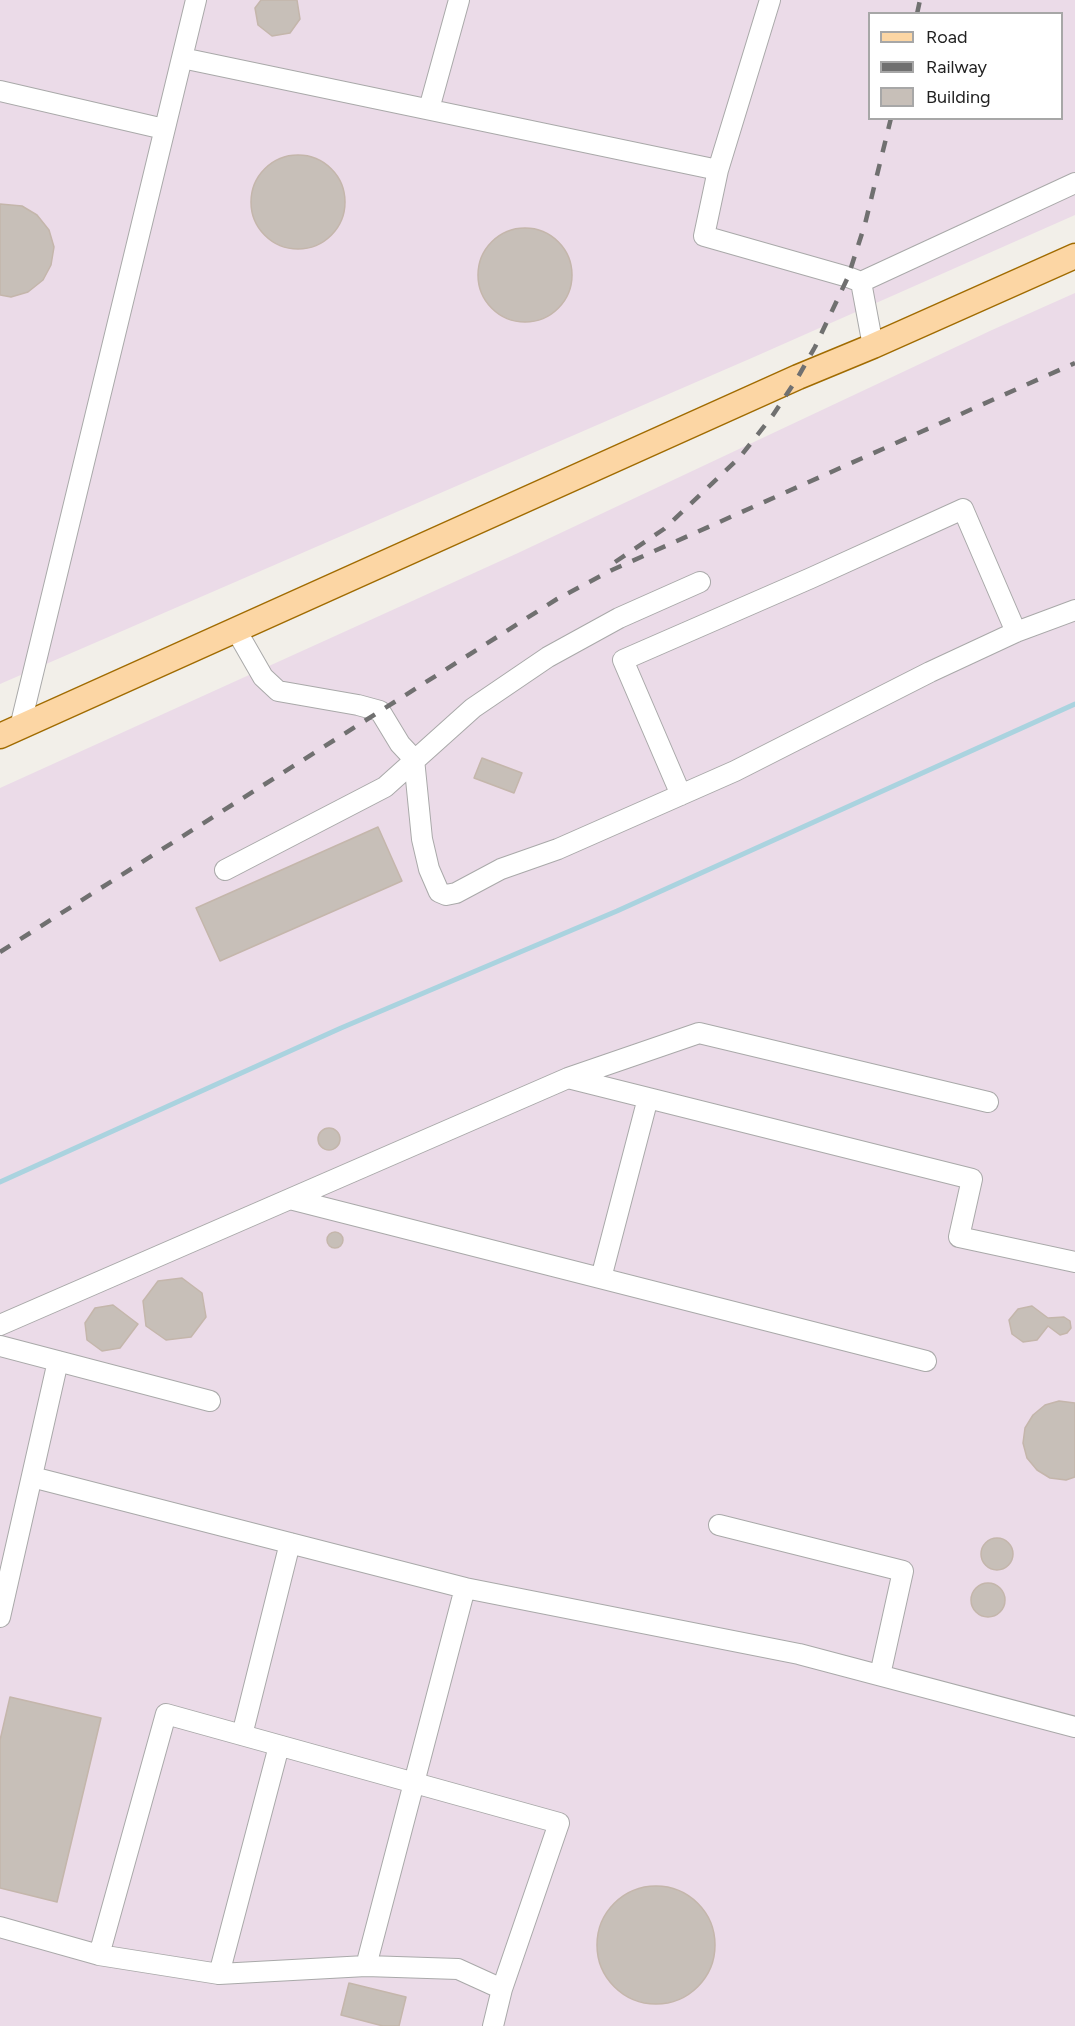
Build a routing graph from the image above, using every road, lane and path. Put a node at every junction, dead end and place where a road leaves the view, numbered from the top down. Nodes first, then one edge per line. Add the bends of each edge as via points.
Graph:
1 (196, 0) edge
2 (459, 0) edge
3 (770, 0) edge
4 (182, 58) junction
5 (0, 91) edge
6 (429, 109) junction
7 (164, 129) junction
8 (718, 170) junction
9 (1075, 183) edge
10 (1075, 256) edge
11 (861, 282) junction
12 (873, 346) junction
13 (700, 582) dead end
14 (1075, 610) edge
15 (236, 630) junction
16 (1016, 632) junction
17 (10, 731) edge
18 (414, 759) junction
19 (681, 795) junction
20 (225, 870) dead end
21 (568, 1078) junction
22 (648, 1098) junction
23 (988, 1102) dead end
24 (290, 1199) junction
25 (1075, 1262) edge
26 (601, 1278) junction
27 (0, 1325) edge
28 (0, 1346) edge
29 (58, 1361) junction
30 (926, 1361) dead end
31 (210, 1401) dead end
32 (32, 1477) junction
33 (719, 1525) dead end
34 (290, 1543) junction
35 (8, 1549) edge
36 (465, 1587) junction
37 (0, 1617) edge
38 (880, 1675) junction
39 (1075, 1727) edge
40 (242, 1735) junction
41 (279, 1746) junction
42 (414, 1783) junction
43 (0, 1927) edge
44 (99, 1955) junction
45 (366, 1966) junction
46 (219, 1974) junction
47 (502, 1989) junction
48 (493, 2026) edge

1 - 4 street
2 - 6 street
3 - 8 street
4 - 6 street
4 - 7 street
5 - 7 street
6 - 8 street
7 - 17 street
8 - 11 street via 704,236
9 - 11 street
10 - 12 main road
11 - 12 street
12 - 15 main road via 798,376
13 - 18 street via 619,618 548,657 473,708
14 - 16 street
15 - 17 main road
15 - 18 street via 263,677 278,691 380,711
16 - 19 street
16 - 19 street via 963,509 623,660
18 - 19 street via 424,849 439,892 446,895
18 - 20 street via 385,788
21 - 22 street
21 - 23 street via 699,1033
21 - 24 street
22 - 25 street via 972,1179 959,1238
22 - 26 street
24 - 26 street
24 - 27 street
26 - 30 street
28 - 29 street
29 - 31 street
29 - 32 street
32 - 34 street
32 - 35 street
33 - 38 street via 903,1571
34 - 36 street
34 - 40 street
35 - 37 street
36 - 38 street via 799,1654
36 - 42 street
38 - 39 street
40 - 41 street
40 - 44 street via 166,1714
41 - 42 street
41 - 46 street
42 - 45 street
42 - 47 street via 558,1823
43 - 44 street
44 - 46 street
45 - 46 street
45 - 47 street via 458,1969
47 - 48 street

